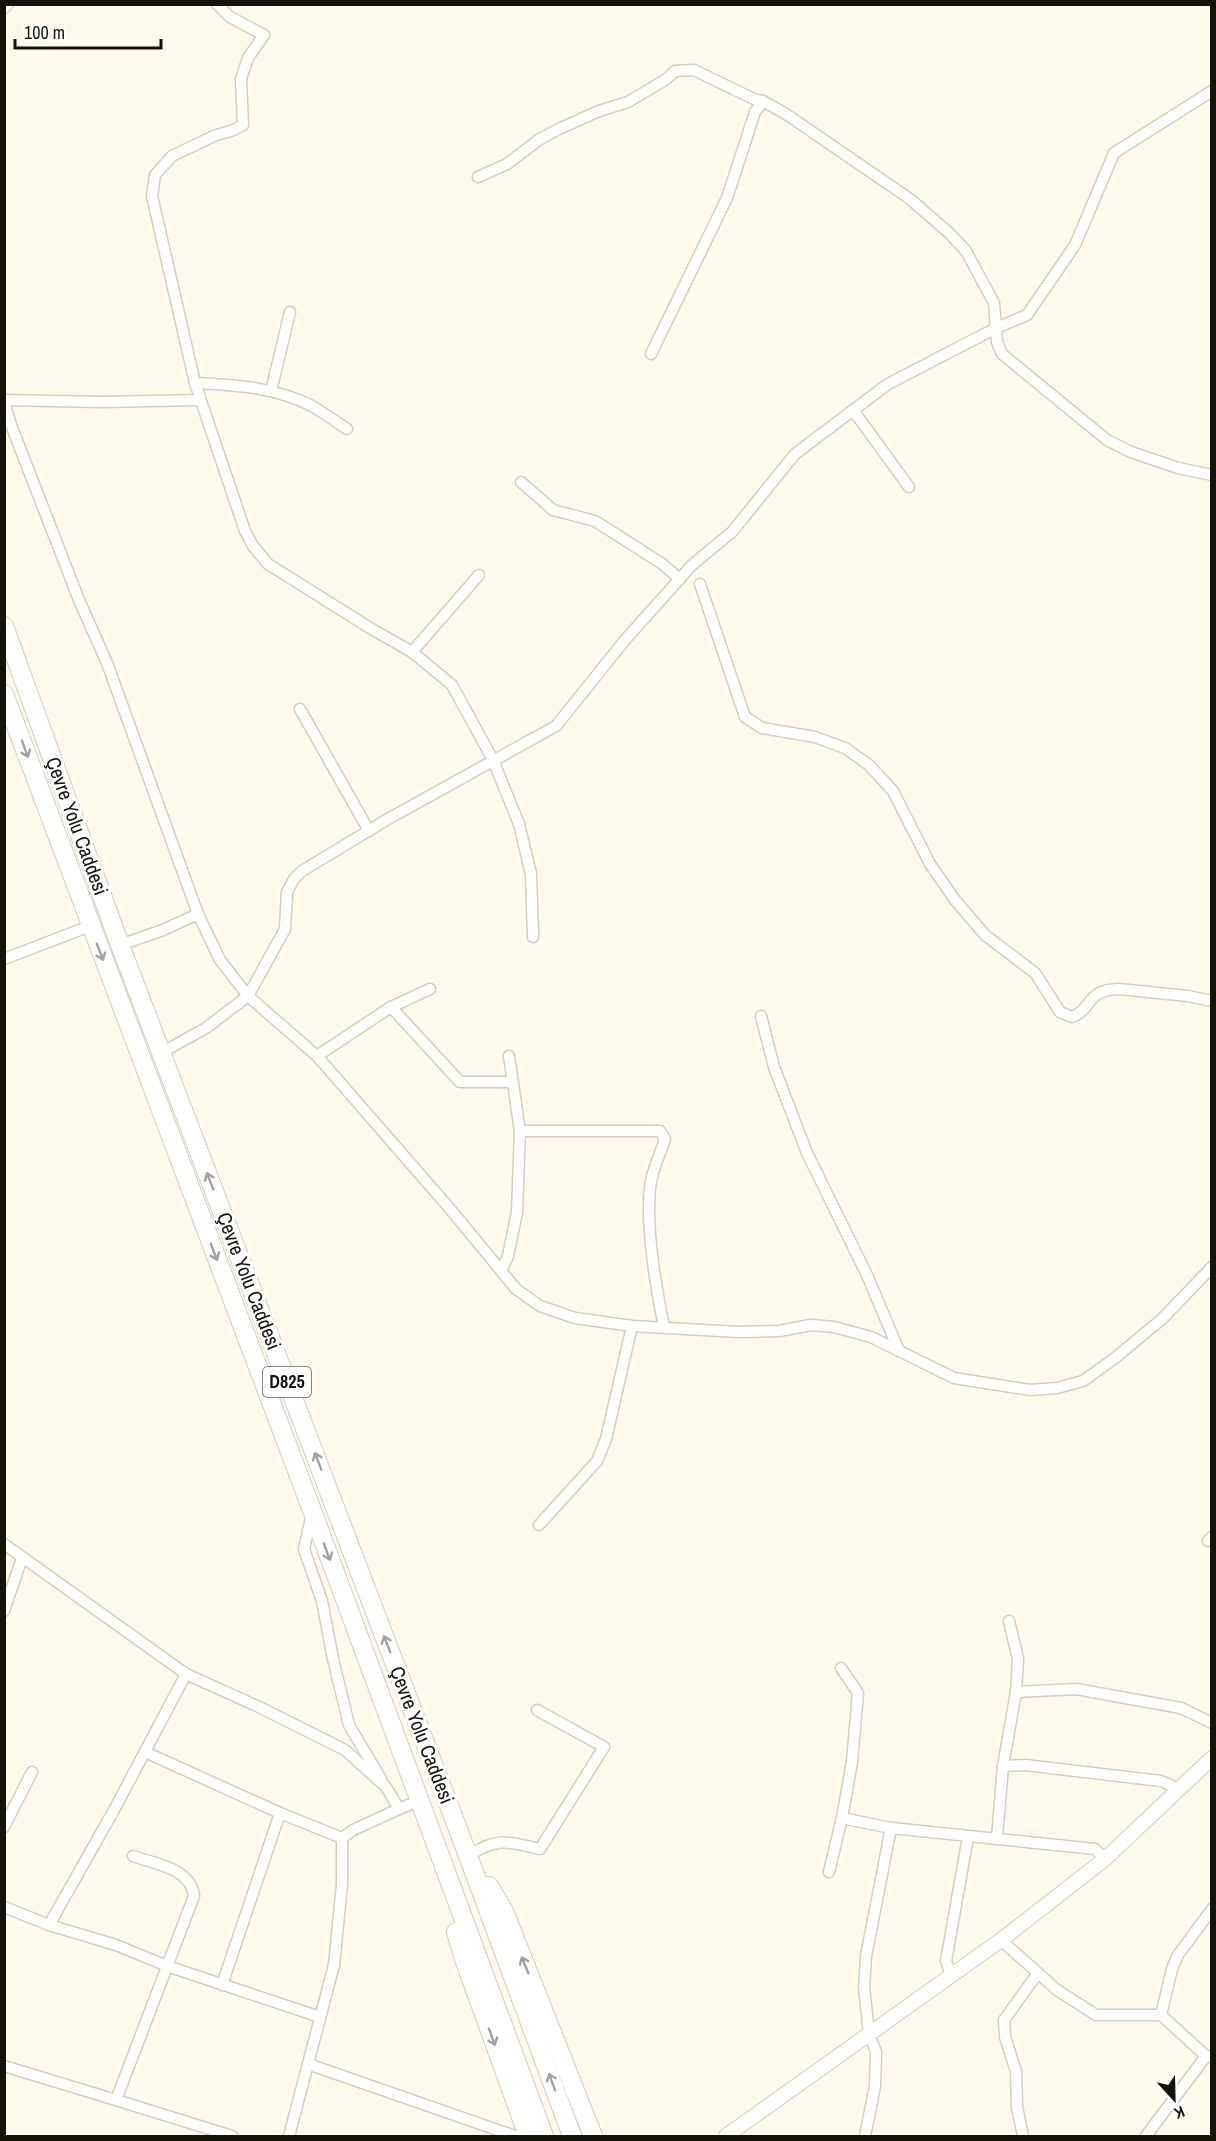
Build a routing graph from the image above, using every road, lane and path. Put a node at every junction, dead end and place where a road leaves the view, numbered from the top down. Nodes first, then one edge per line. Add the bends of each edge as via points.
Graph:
1 (217, 4) edge
2 (1212, 91) edge
3 (763, 101) junction
4 (478, 177) dead end
5 (290, 312) dead end
6 (996, 328) junction
7 (651, 354) dead end
8 (195, 383) junction
9 (272, 391) junction
10 (200, 400) junction
11 (4, 401) edge
12 (853, 410) junction
13 (347, 429) dead end
14 (1212, 475) edge
15 (521, 482) dead end
16 (909, 487) dead end
17 (479, 575) dead end
18 (680, 579) junction
19 (700, 584) dead end
20 (4, 626) edge
21 (412, 652) junction
22 (4, 694) edge
23 (300, 709) dead end
24 (493, 760) junction
25 (369, 831) junction
26 (198, 914) junction
27 (90, 926) junction
28 (533, 937) dead end
29 (120, 945) junction
30 (4, 959) edge
31 (430, 989) dead end
32 (248, 996) junction
33 (1212, 1001) edge
34 (391, 1006) junction
35 (761, 1016) dead end
36 (161, 1053) junction
37 (317, 1056) junction
38 (509, 1056) dead end
39 (512, 1082) junction
40 (520, 1131) junction
41 (1212, 1267) edge
42 (501, 1271) junction
43 (632, 1326) junction
44 (664, 1327) junction
45 (899, 1351) junction
46 (312, 1511) junction
47 (539, 1525) dead end
48 (4, 1544) edge
49 (22, 1558) junction
50 (4, 1611) edge
51 (1009, 1621) dead end
52 (841, 1668) dead end
53 (186, 1674) junction
54 (1016, 1692) junction
55 (537, 1710) dead end
56 (1212, 1723) edge
57 (145, 1752) junction
58 (1212, 1758) edge
59 (1003, 1766) junction
60 (32, 1772) dead end
61 (386, 1787) junction
62 (1179, 1789) junction
63 (418, 1801) junction
64 (399, 1809) junction
65 (280, 1813) junction
66 (842, 1818) junction
67 (4, 1827) edge
68 (891, 1828) junction
69 (461, 1837) junction
70 (968, 1837) junction
71 (342, 1838) junction
72 (997, 1838) junction
73 (471, 1854) junction
74 (133, 1856) dead end
75 (1105, 1859) junction
76 (829, 1872) dead end
77 (4, 1907) edge
78 (1212, 1909) edge
79 (49, 1925) junction
80 (1001, 1940) junction
81 (167, 1966) junction
82 (1038, 1973) junction
83 (951, 1975) junction
84 (222, 1985) junction
85 (1161, 2015) junction
86 (320, 2017) junction
87 (869, 2034) junction
88 (1209, 2057) edge
89 (308, 2064) junction
90 (4, 2066) edge
91 (116, 2100) junction
92 (232, 2136) edge
93 (289, 2136) edge
94 (515, 2136) edge
95 (528, 2136) edge
96 (544, 2136) edge
97 (572, 2136) edge
98 (593, 2136) edge
99 (726, 2136) edge
100 (865, 2136) edge
101 (1023, 2136) edge
102 (1146, 2136) edge

1 - 8 street via 230,17 264,35 248,58 241,80 243,124 172,156 155,175 152,196
2 - 6 street via 1114,153 1075,244 1027,315
3 - 4 street via 694,70 675,71 628,102 561,128 507,164
3 - 6 street via 910,199 949,233 966,251 994,303
3 - 7 street via 755,112 727,198
5 - 9 street
6 - 12 street via 888,384
6 - 14 street via 1002,354 1107,440 1178,468
8 - 9 street via 245,385
8 - 10 street
9 - 13 street via 312,406
10 - 11 street
10 - 21 street via 245,531 257,554 300,585
11 - 26 street via 107,663
12 - 16 street
12 - 18 street via 795,454 732,532
15 - 18 street via 554,510 595,521
17 - 21 street
18 - 24 street via 556,726
19 - 33 street via 745,717 762,728 815,737 845,748 869,765 893,791 930,864 955,900 985,935 1035,973 1060,1012 1072,1017 1095,994 1119,988
20 - 29 highway, Çevre Yolu Caddesi / D825
21 - 24 street via 452,685
22 -> 27 highway, Çevre Yolu Caddesi / D825
23 - 25 street
24 - 25 street
24 - 28 street via 519,824 531,874
25 - 32 street via 294,879 287,892 285,929
26 - 29 street
26 - 32 street via 220,960
27 - 30 street
27 -> 46 highway, Çevre Yolu Caddesi / D825
29 - 36 highway, Çevre Yolu Caddesi / D825
31 - 34 street
32 - 36 street via 206,1028
32 - 37 street
34 - 37 street
34 - 39 street via 460,1082
35 - 45 street via 774,1067 807,1153 867,1275
69 -> 36 highway, Çevre Yolu Caddesi / D825
37 - 42 street
38 - 39 street
39 - 40 street
40 - 42 street via 517,1212 508,1257
40 - 44 street via 660,1131 665,1139 650,1186 650,1223
41 - 45 street via 1162,1319 1115,1358 1083,1381 1057,1388 1030,1390 954,1378
42 - 43 street via 516,1289 540,1306 574,1318
43 - 44 street
43 - 47 street via 597,1461
44 - 45 street via 739,1332 811,1325 834,1327 871,1337
46 - 61 street via 304,1550 322,1601 349,1725
46 -> 63 highway, Çevre Yolu Caddesi / D825
48 - 49 street
49 - 50 street
49 - 53 street
51 - 54 street via 1018,1659
52 - 66 street via 858,1694
53 - 57 street
53 - 61 street via 345,1750
54 - 56 street via 1076,1689 1181,1708
54 - 59 street
55 - 73 street via 604,1747 540,1849 504,1841
57 - 65 street
57 - 79 street
58 - 62 street
59 - 62 street via 1025,1765 1161,1781
59 - 72 street
60 - 67 street
61 - 64 street
62 - 75 street
63 - 64 street
63 -> 95 highway via 464,1959
63 - 96 highway, Çevre Yolu Caddesi / D825
64 - 71 street
65 - 71 street
65 - 84 street
66 - 68 street
66 - 76 street
68 - 70 street
68 - 87 street via 866,1956 864,1987
69 - 73 highway
97 -> 69 highway, Çevre Yolu Caddesi / D825
70 - 72 street
70 - 83 street via 946,1961
71 - 86 street via 334,1965
72 - 75 street via 1095,1849
98 -> 73 highway via 504,1911
74 - 81 street via 175,1870 193,1887 194,1896
75 - 80 street
77 - 79 street
78 - 85 street via 1178,1955
79 - 81 street via 116,1945
80 - 82 street
80 - 83 street
81 - 84 street
81 - 91 street
82 - 85 street via 1096,2015
82 - 101 street via 1004,2020 1016,2071
83 - 87 street
84 - 86 street
85 - 88 street
86 - 89 street
87 - 99 street
87 - 100 street via 876,2052 875,2086
88 - 102 street
89 - 93 street
89 - 94 street
90 - 91 street
91 - 92 street

